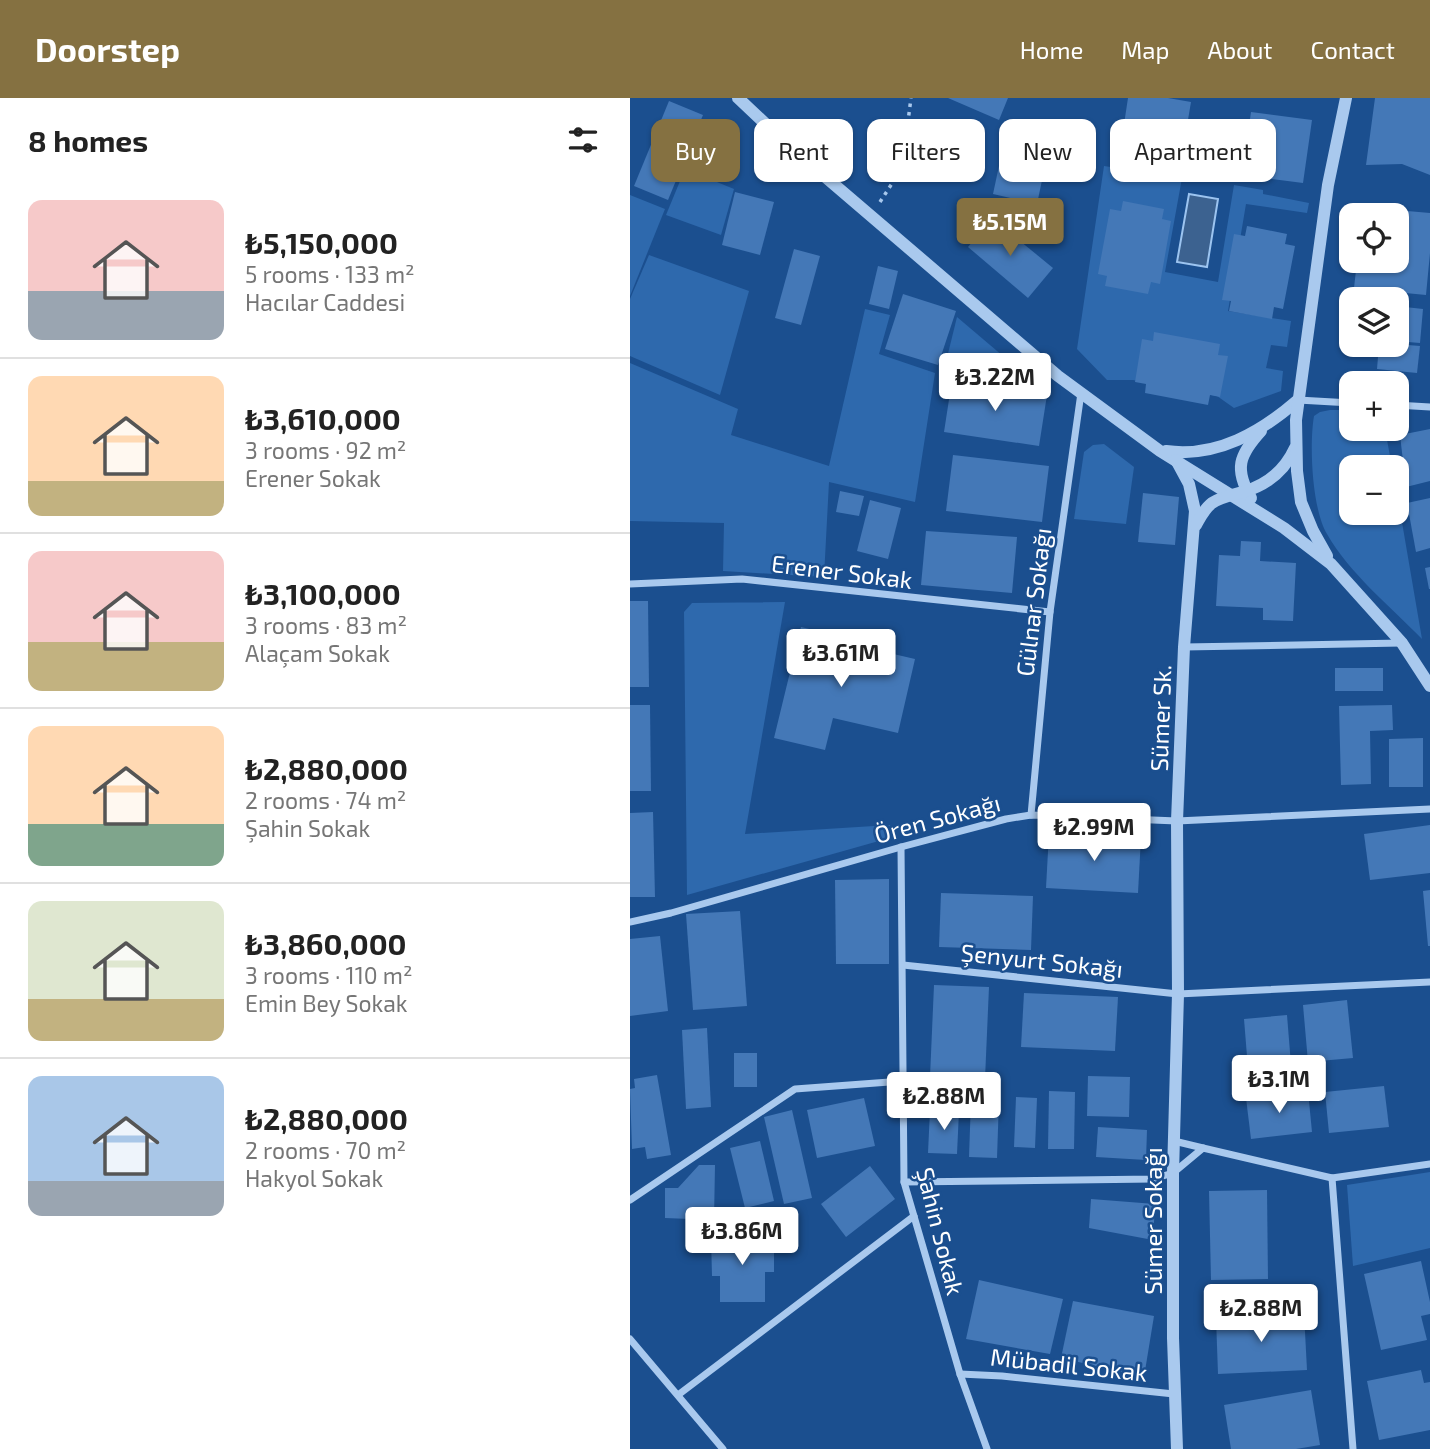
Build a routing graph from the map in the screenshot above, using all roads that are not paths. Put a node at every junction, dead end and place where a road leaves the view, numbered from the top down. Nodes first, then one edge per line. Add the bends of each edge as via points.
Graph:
1 (737, 98) edge
2 (1346, 98) edge
3 (1081, 393) junction
4 (1298, 400) junction
5 (1339, 402) edge
6 (1409, 406) edge
7 (1430, 407) edge
8 (1266, 426) junction
9 (1296, 447) junction
10 (1160, 451) junction
11 (1176, 460) junction
12 (1247, 491) junction
13 (1233, 495) junction
14 (1262, 514) junction
15 (1194, 528) junction
16 (1331, 564) junction
17 (630, 584) edge
18 (1050, 612) junction
19 (1402, 643) junction
20 (1184, 648) junction
21 (1430, 685) edge
22 (1430, 809) edge
23 (1031, 815) junction
24 (1177, 821) junction
25 (901, 847) junction
26 (630, 922) edge
27 (903, 965) junction
28 (1430, 982) edge
29 (1178, 994) junction
30 (903, 1081) junction
31 (1174, 1140) junction
32 (1203, 1148) junction
33 (1430, 1164) edge
34 (1173, 1173) junction
35 (1332, 1178) junction
36 (904, 1182) junction
37 (630, 1200) edge
38 (914, 1216) junction
39 (630, 1339) edge
40 (961, 1374) junction
41 (1174, 1394) junction
42 (678, 1395) junction
43 (723, 1449) edge
44 (987, 1449) edge
45 (1177, 1449) edge
46 (1353, 1449) edge

1 - 3 street
2 - 4 street via 1328,185
3 - 10 street
3 - 18 street, Gülnar Sokağı
4 - 5 street
4 - 8 street
4 - 9 street
6 - 7 street
8 - 10 street via 1221,446 1179,453
8 - 12 street via 1241,460
9 - 12 street via 1275,476
9 - 16 street via 1301,502
10 - 11 street
11 - 13 street
11 - 15 street, Sümer Sk. via 1193,498
12 - 13 street
12 - 14 street
13 - 14 street
13 - 15 street via 1212,503
14 - 16 street
15 - 20 street, Sümer Sk.
16 - 19 street
17 - 18 street, Erener Sokak via 742,579
18 - 23 street, Gülnar Sokağı
19 - 20 street
19 - 21 street
20 - 24 street, Sümer Sk.
22 - 24 street, Ören Sokağı
23 - 24 street, Ören Sokağı
23 - 25 street, Ören Sokağı
24 - 29 street, Sümer Sk.
25 - 26 street, Ören Sokağı
25 - 27 street, Şahin Sokak
27 - 29 street, Şenyurt Sokağı
27 - 30 street, Şahin Sokak
28 - 29 street, Şenyurt Sokağı
29 - 31 street, Sümer Sokağı
30 - 36 street, Şahin Sokak
30 - 37 street via 794,1089
31 - 32 street
31 - 34 street, Sümer Sokağı
32 - 34 street
32 - 35 street
33 - 35 street
34 - 36 street via 1128,1180
34 - 41 street, Sümer Sokağı
35 - 46 street
36 - 38 street, Şahin Sokak
38 - 40 street, Şahin Sokak
38 - 42 street
39 - 42 street
40 - 41 street, Mübadil Sokak
40 - 44 street, Şahin Sokak
41 - 45 street, Sümer Sokağı
42 - 43 street

